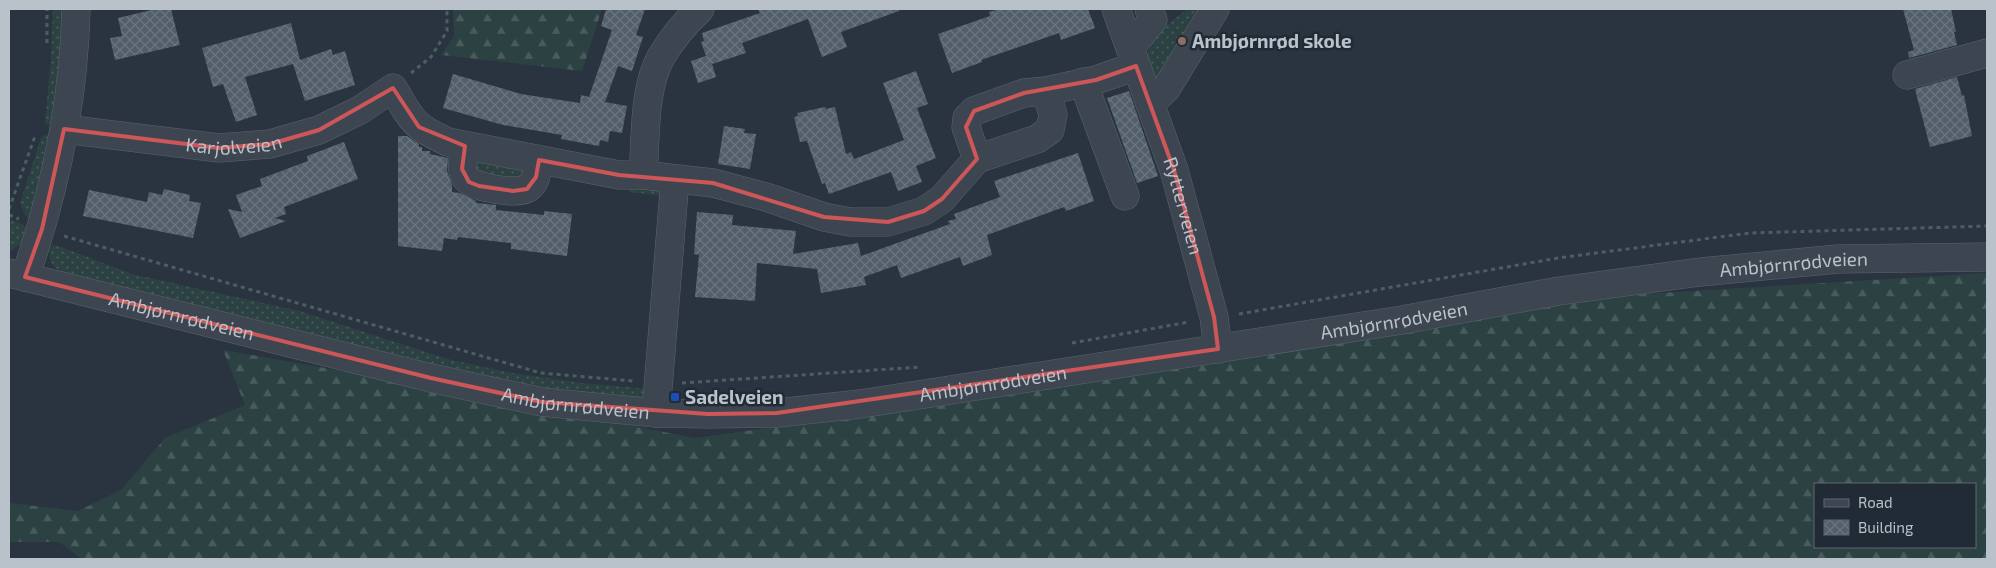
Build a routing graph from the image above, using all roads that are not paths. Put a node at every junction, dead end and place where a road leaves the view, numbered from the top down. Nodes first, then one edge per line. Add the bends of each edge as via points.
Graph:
1 (76, 9) edge
2 (700, 9) edge
3 (1116, 9) edge
4 (1149, 9) edge
5 (1216, 9) edge
6 (1987, 53) edge
7 (1133, 57) junction
8 (1907, 75) dead end
9 (1083, 82) junction
10 (1046, 91) junction
11 (1150, 104) junction
12 (64, 129) junction
13 (465, 146) junction
14 (977, 159) junction
15 (540, 160) junction
16 (643, 175) junction
17 (674, 179) junction
18 (1125, 196) dead end
19 (1987, 257) edge
20 (17, 275) edge
21 (1218, 349) junction
22 (656, 413) junction

1 - 12 street
2 - 16 street via 661,57 653,77 648,101
3 - 7 street, Rytterveien
4 - 7 street via 1153,20
5 - 11 street via 1166,89
6 - 8 street
7 - 9 street
7 - 11 street, Rytterveien
9 - 10 street
9 - 18 street
10 - 14 street via 1053,114 1050,130 1037,139
10 - 14 street via 1024,93 970,113 966,127
11 - 21 street, Rytterveien via 1174,170 1214,317
12 - 13 street, Karjolveien via 219,148 270,144 319,130 360,110 393,88 419,127 448,142
12 - 20 street via 42,230
13 - 15 street
13 - 15 street via 462,169 470,182 479,186 513,192 527,189 533,184
14 - 17 street via 942,199 924,211 888,222 850,222 824,217 713,183
15 - 16 street via 619,175
16 - 17 street
17 - 22 street via 660,287
19 - 21 street, Ambjørnrødveien via 1838,259 1700,272 1559,291
20 - 22 street, Ambjørnrødveien via 431,378 542,402
21 - 22 street, Ambjørnrødveien via 860,404 777,413

